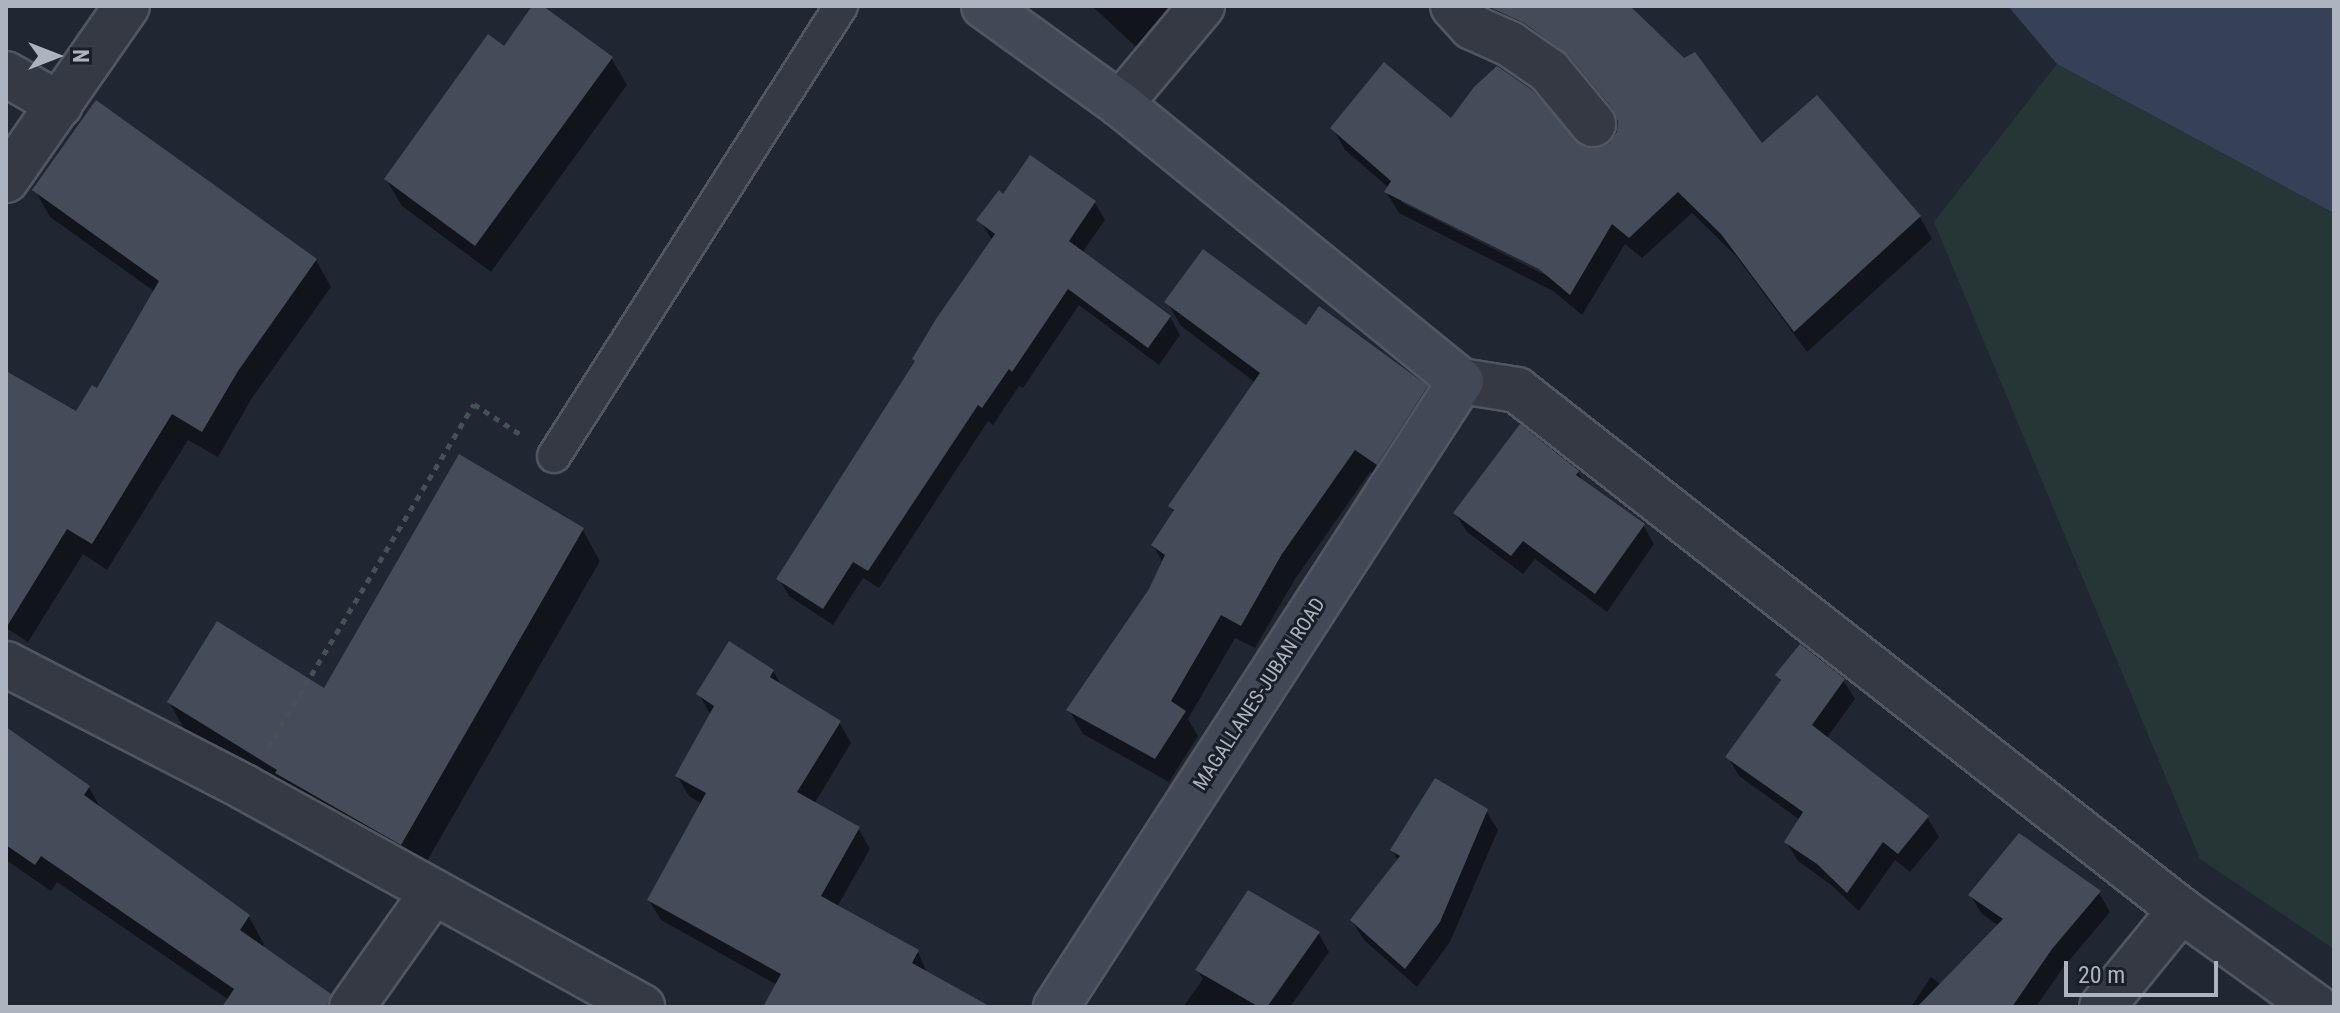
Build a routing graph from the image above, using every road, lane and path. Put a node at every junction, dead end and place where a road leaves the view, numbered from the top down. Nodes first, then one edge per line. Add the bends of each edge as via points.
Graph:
1 (127, 6) edge
2 (841, 6) edge
3 (984, 6) edge
4 (1202, 6) edge
5 (1453, 6) edge
6 (6, 74) edge
7 (1120, 104) junction
8 (60, 105) junction
9 (1593, 124) dead end
10 (6, 180) edge
11 (1461, 381) junction
12 (554, 456) joint
13 (6, 664) edge
14 (244, 787) junction
15 (433, 892) junction
16 (2181, 910) junction
17 (352, 1007) edge
18 (642, 1007) edge
19 (1056, 1007) edge
20 (2102, 1007) edge
21 (2316, 1007) edge

1 - 8 street
2 - 12 lane
3 - 7 main road
4 - 7 street
5 - 9 street via 1472,27 1510,44 1549,71
6 - 8 street
7 - 11 main road
8 - 10 street
11 - 16 street via 1517,390
11 - 19 main road, MAGALLANES-JUBAN ROAD
12 - 14 path via 474,404
13 - 14 street
14 - 15 street
15 - 17 street
15 - 18 street
16 - 20 street
16 - 21 street

